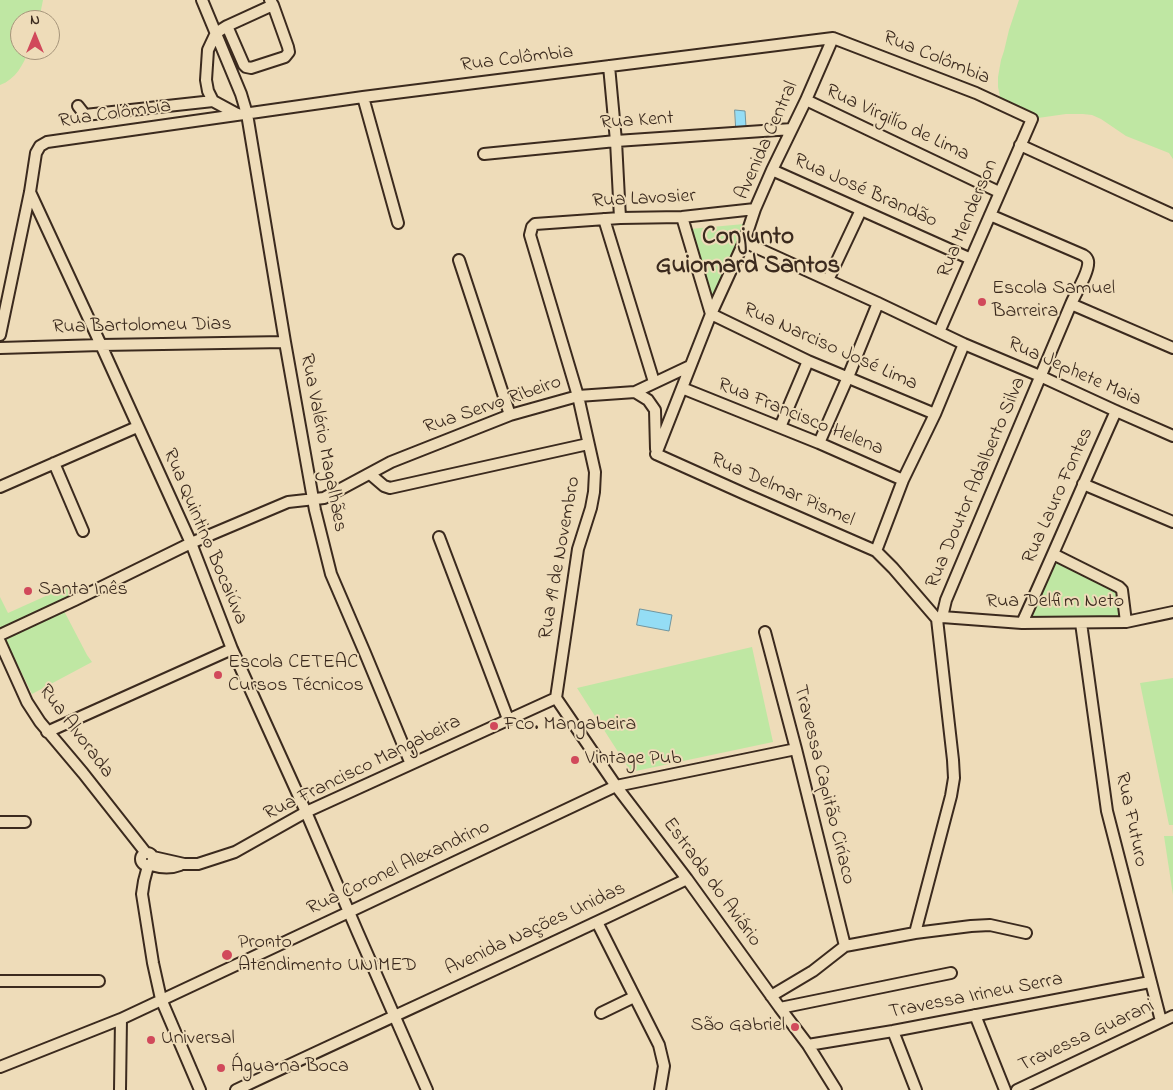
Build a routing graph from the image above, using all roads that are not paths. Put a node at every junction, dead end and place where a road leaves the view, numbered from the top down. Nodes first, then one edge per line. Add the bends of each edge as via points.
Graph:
1 (202, 0) edge
2 (271, 2) edge
3 (227, 26) junction
4 (216, 33) junction
5 (833, 38) junction
6 (609, 66) junction
7 (362, 97) junction
8 (806, 100) junction
9 (212, 101) junction
10 (78, 106) dead end
11 (242, 114) junction
12 (1032, 120) joint
13 (792, 129) junction
14 (616, 140) junction
15 (1020, 145) junction
16 (484, 154) dead end
17 (772, 170) junction
18 (30, 192) junction
19 (999, 192) junction
20 (755, 209) junction
21 (861, 210) junction
22 (990, 215) junction
23 (1172, 216) edge
24 (682, 217) junction
25 (620, 218) junction
26 (604, 219) junction
27 (398, 223) dead end
28 (535, 224) joint
29 (744, 242) junction
30 (971, 259) junction
31 (459, 260) dead end
32 (828, 280) junction
33 (878, 303) junction
34 (1071, 304) junction
35 (711, 314) junction
36 (939, 332) junction
37 (0, 335) edge
38 (285, 342) junction
39 (101, 344) junction
40 (964, 344) junction
41 (0, 348) edge
42 (1173, 348) edge
43 (808, 360) junction
44 (690, 366) junction
45 (1040, 376) junction
46 (848, 377) junction
47 (654, 382) junction
48 (682, 388) junction
49 (635, 392) junction
50 (578, 396) junction
51 (655, 410) junction
52 (1116, 411) junction
53 (672, 412) junction
54 (934, 414) junction
55 (510, 415) junction
56 (137, 427) junction
57 (780, 427) junction
58 (1173, 436) edge
59 (819, 442) junction
60 (588, 444) junction
61 (656, 454) junction
62 (54, 463) junction
63 (370, 474) junction
64 (903, 480) junction
65 (1083, 484) junction
66 (0, 487) edge
67 (313, 500) junction
68 (1173, 522) edge
69 (83, 531) dead end
70 (439, 537) dead end
71 (191, 543) junction
72 (876, 551) junction
73 (1054, 554) junction
74 (1173, 612) edge
75 (940, 618) junction
76 (1126, 622) junction
77 (1022, 623) junction
78 (1082, 623) junction
79 (766, 632) dead end
80 (0, 635) edge
81 (0, 642) edge
82 (232, 649) junction
83 (556, 698) junction
84 (508, 719) junction
85 (47, 732) junction
86 (796, 749) junction
87 (411, 764) junction
88 (616, 786) junction
89 (306, 812) junction
90 (0, 822) edge
91 (25, 822) dead end
92 (147, 860) junction
93 (687, 879) junction
94 (349, 912) junction
95 (597, 922) junction
96 (915, 933) junction
97 (1026, 933) dead end
98 (845, 946) junction
99 (951, 973) dead end
100 (0, 981) edge
101 (99, 981) dead end
102 (1150, 982) junction
103 (772, 996) junction
104 (634, 997) junction
105 (161, 999) junction
106 (780, 1008) junction
107 (601, 1013) dead end
108 (394, 1015) junction
109 (975, 1015) junction
110 (1173, 1016) edge
111 (121, 1019) junction
112 (1161, 1021) junction
113 (893, 1031) junction
114 (808, 1045) junction
115 (0, 1067) edge
116 (120, 1090) edge
117 (200, 1090) edge
118 (236, 1090) edge
119 (427, 1090) edge
120 (660, 1090) edge
121 (836, 1090) edge
122 (916, 1090) edge
123 (1005, 1090) edge
124 (1016, 1090) edge

1 - 4 street, Rua Valério Magalhães
2 - 3 street
2 - 3 street via 288,47 285,58 246,67
3 - 4 street
4 - 9 street via 208,50 206,80
4 - 11 street, Rua Valério Magalhães via 241,94
5 - 6 street, Rua Colômbia
5 - 8 street, Avenida Central
5 - 12 street, Rua Colômbia via 976,93
6 - 7 street, Rua Colômbia
6 - 14 street
7 - 11 street, Rua Colômbia
7 - 27 street
8 - 13 street, Avenida Central
8 - 19 street, Rua Virgilío de Lima
9 - 10 street via 85,116
9 - 11 street
11 - 18 street, Rua Colômbia via 47,142 36,153
11 - 38 street, Rua Valério Magalhães
12 - 15 street, Rua Menderson
13 - 14 street, Rua Kent
13 - 17 street, Avenida Central
14 - 16 street, Rua Kent
14 - 25 street
15 - 19 street, Rua Menderson
15 - 23 street
17 - 20 street, Avenida Central
17 - 21 street, Rua José Brandão
18 - 37 street, Rua Colômbia
18 - 39 street, Rua Quintino Bocaiúva
19 - 22 street, Rua Menderson
20 - 24 street, Rua Lavosier
20 - 29 street, Avenida Central
21 - 30 street, Rua José Brandão
21 - 32 street
22 - 30 street, Rua Menderson
22 - 34 street, Rua Doutor Adalberto Silva via 1083,254 1088,259
24 - 25 street, Rua Lavosier
24 - 35 street
25 - 26 street, Rua Lavosier
26 - 28 street, Rua Lavosier
26 - 47 street
28 - 50 street, Rua 19 de Novembro via 530,234
29 - 32 street, Rua Jephete Maia
29 - 35 street, Avenida Central
30 - 36 street, Rua Menderson
31 - 55 street
32 - 33 street, Rua Jephete Maia
33 - 36 street, Rua Jephete Maia
33 - 46 street
34 - 42 street
34 - 45 street, Rua Doutor Adalberto Silva
35 - 43 street, Rua Narciso José Lima
35 - 44 street, Avenida Central
36 - 40 street, Rua Jephete Maia
38 - 39 street, Rua Bartolomeu Dias
38 - 67 street, Rua Valério Magalhães
39 - 41 street, Rua Bartolomeu Dias
39 - 56 street, Rua Quintino Bocaiúva
40 - 45 street, Rua Jephete Maia
40 - 54 street
43 - 46 street, Rua Narciso José Lima
43 - 57 street
44 - 47 street, Rua Servo Ribeiro
44 - 48 street, Avenida Central
45 - 52 street, Rua Jephete Maia
45 - 75 street, Rua Doutor Adalberto Silva
46 - 54 street, Rua Narciso José Lima
46 - 59 street
47 - 49 street, Rua Servo Ribeiro
48 - 53 street, Avenida Central
48 - 57 street, Rua Francisco Helena
49 - 50 street, Rua Servo Ribeiro
49 - 51 street via 648,400
50 - 55 street, Rua Servo Ribeiro
50 - 60 street, Rua 19 de Novembro
51 - 53 street
51 - 61 street
52 - 58 street, Rua Jephete Maia
52 - 65 street, Rua Lauro Fontes
53 - 61 street, Avenida Central
54 - 64 street
55 - 63 street, Rua Servo Ribeiro via 391,462
56 - 62 street
56 - 71 street, Rua Quintino Bocaiúva
57 - 59 street, Rua Francisco Helena
59 - 64 street, Rua Francisco Helena
60 - 63 street via 390,488
60 - 83 street, Rua 19 de Novembro via 595,472 594,492 578,549
61 - 72 street, Rua Delmar Pismel
62 - 66 street
62 - 69 street
63 - 67 street, Rua Servo Ribeiro via 324,498
64 - 72 street
65 - 68 street
65 - 73 street, Rua Lauro Fontes
67 - 71 street, Rua Servo Ribeiro via 288,502
67 - 87 street, Rua Valério Magalhães via 330,574
70 - 84 street
71 - 80 street, Rua Servo Ribeiro
71 - 82 street, Rua Quintino Bocaiúva
72 - 75 street, Rua Delmar Pismel
73 - 76 street via 1120,587
73 - 77 street, Rua Lauro Fontes
74 - 76 street, Rua Delfim Neto
75 - 77 street, Rua Delfim Neto
75 - 96 street via 954,778
76 - 78 street, Rua Delfim Neto
77 - 78 street, Rua Delfim Neto
78 - 102 street, Rua Futuro via 1107,811
79 - 86 street, Travessa Capitão Ciríaco
81 - 85 street, Rua Alvorada via 27,702
82 - 85 street
82 - 89 street, Rua Quintino Bocaiúva
83 - 84 street, Rua Francisco Mangabeira
83 - 88 street, Estrada do Aviário
84 - 87 street, Rua Francisco Mangabeira
85 - 92 street, Rua Alvorada via 143,848
86 - 88 street, Rua Coronel Alexandrino
86 - 98 street, Travessa Capitão Ciríaco
87 - 89 street, Rua Francisco Mangabeira
88 - 93 street, Estrada do Aviário
88 - 94 street, Rua Coronel Alexandrino
89 - 92 street, Rua Francisco Mangabeira via 235,852 198,864
89 - 94 street, Rua Quintino Bocaiúva
90 - 91 street
92 - 105 street via 142,894
93 - 95 street, Avenida Nações Unidas
93 - 103 street, Estrada do Aviário
94 - 105 street, Rua Coronel Alexandrino
94 - 108 street, Rua Quintino Bocaiúva
95 - 104 street
95 - 108 street, Avenida Nações Unidas
96 - 97 street via 990,925
96 - 98 street
98 - 103 street via 813,971
99 - 106 street
100 - 101 street
102 - 109 street, Travessa Irineu Serra
102 - 112 street, Rua Futuro
103 - 106 street, Estrada do Aviário
104 - 107 street
104 - 120 street via 662,1055 664,1066
105 - 111 street, Rua Coronel Alexandrino
105 - 117 street
106 - 114 street, Estrada do Aviário
108 - 118 street, Avenida Nações Unidas
108 - 119 street, Rua Quintino Bocaiúva
109 - 113 street, Travessa Irineu Serra
109 - 123 street
110 - 112 street, Travessa Guarani
111 - 115 street, Rua Coronel Alexandrino
111 - 116 street
112 - 124 street, Travessa Guarani
113 - 114 street, Travessa Irineu Serra
113 - 122 street
114 - 121 street, Estrada do Aviário

